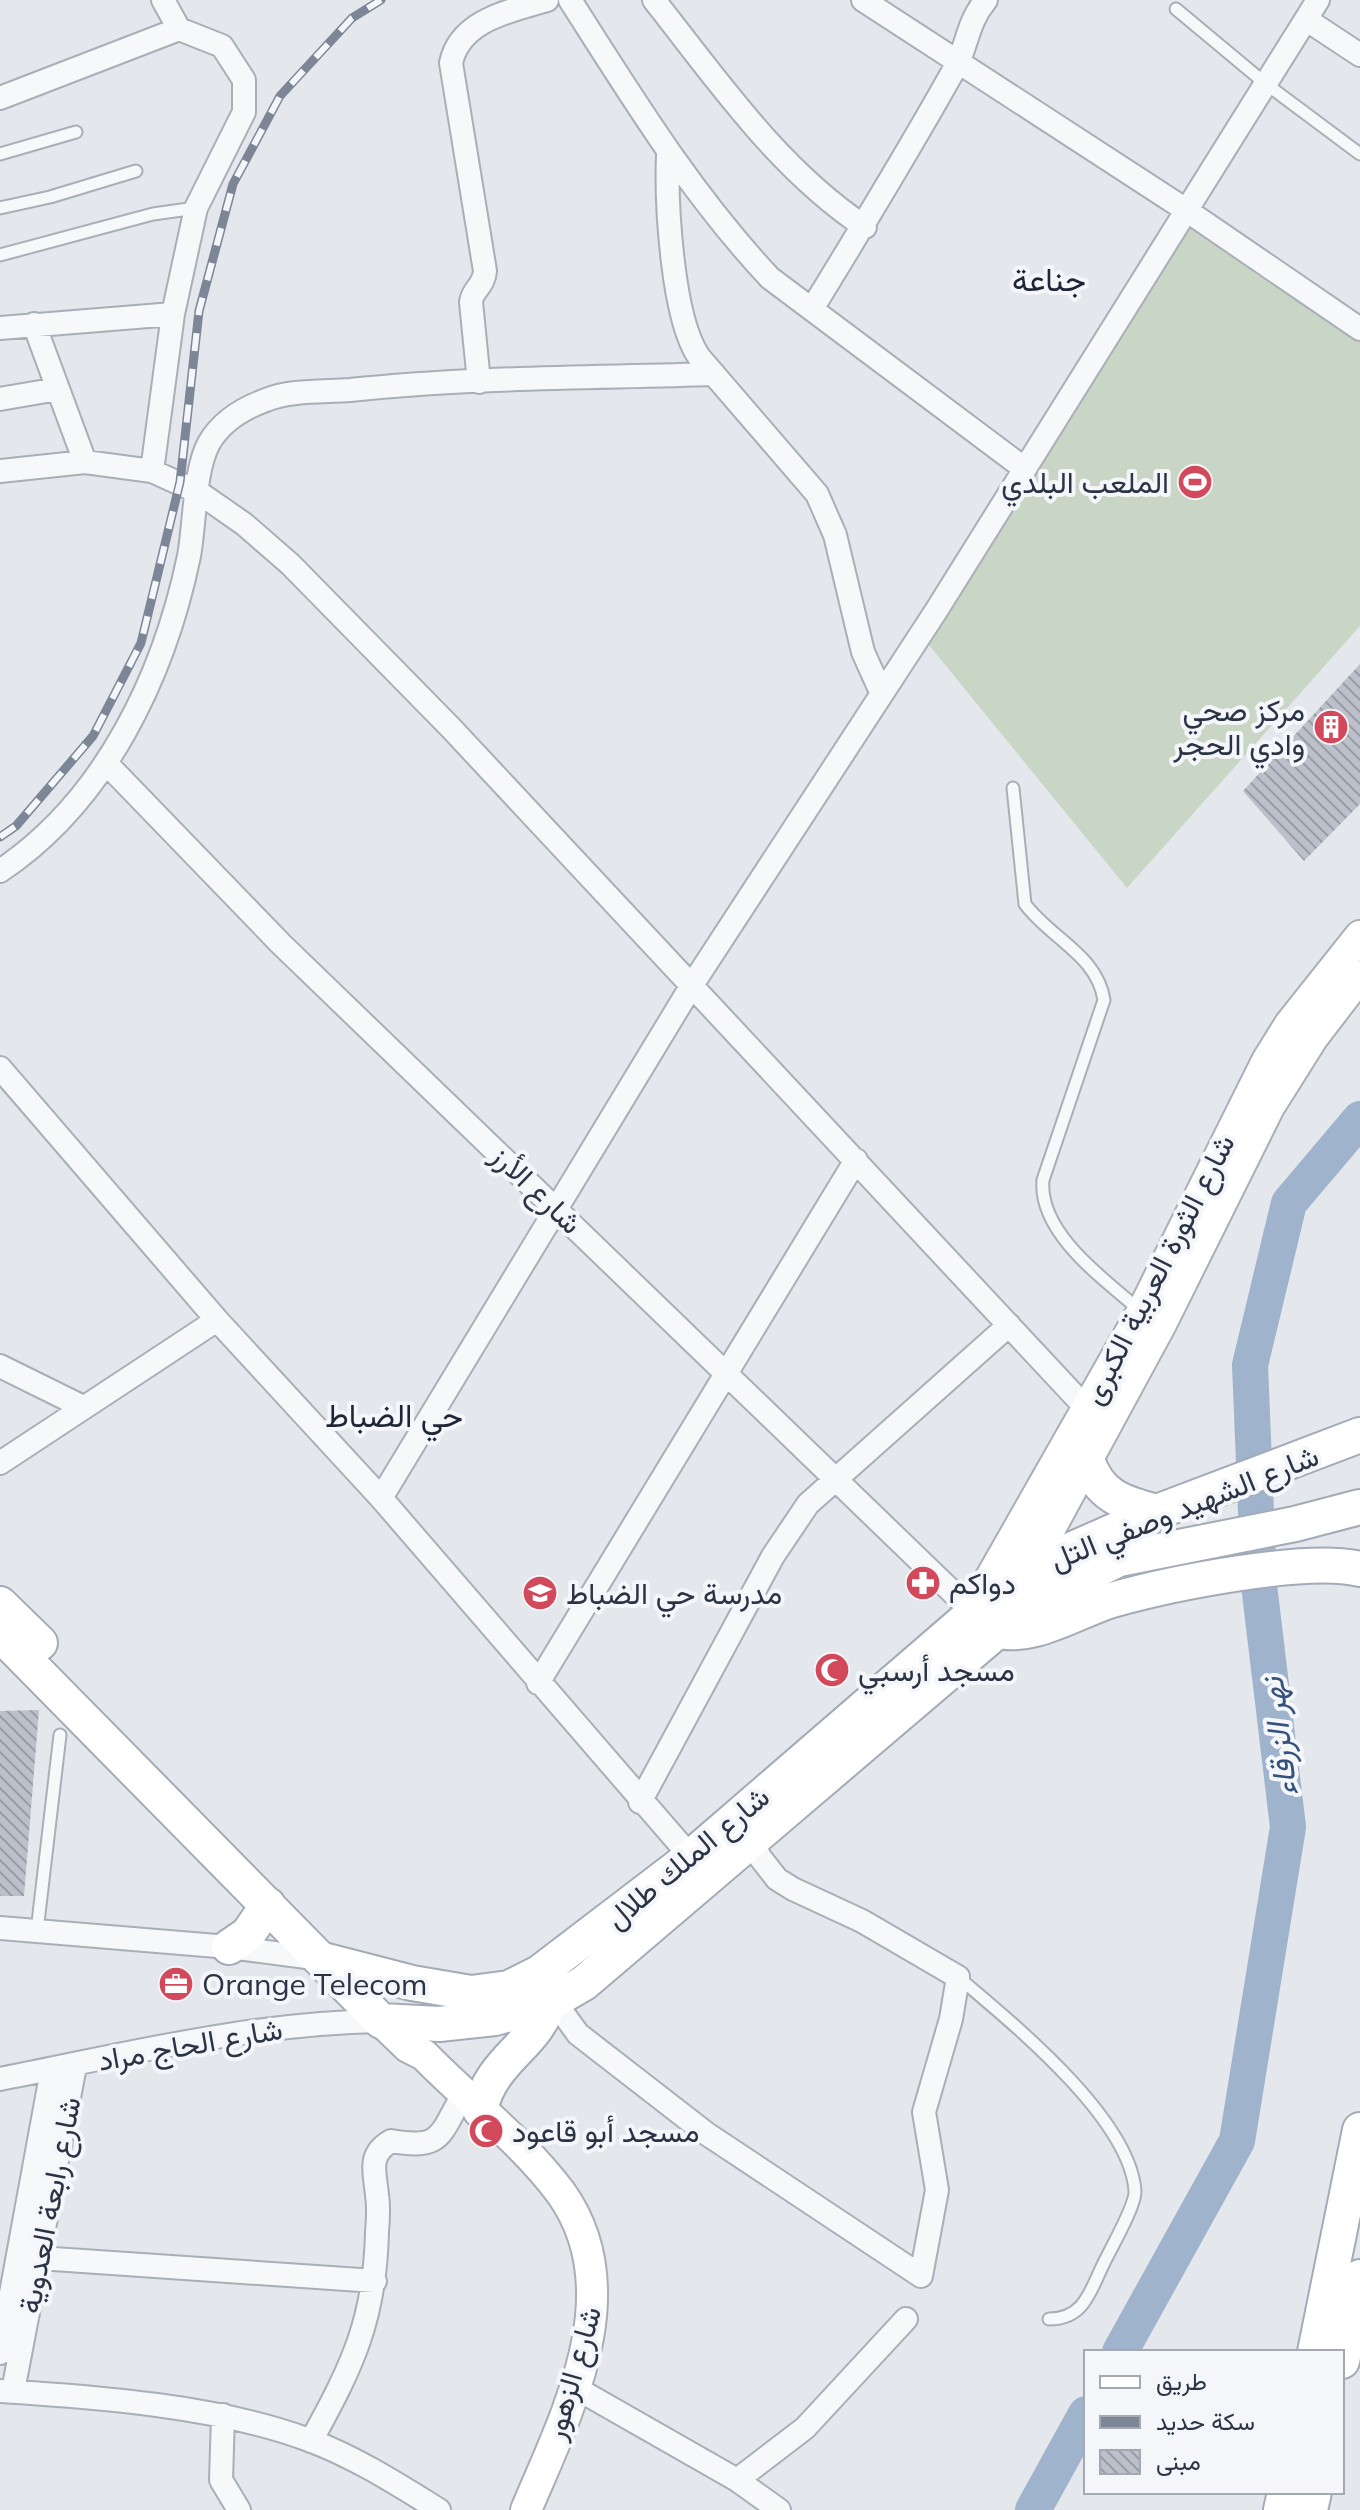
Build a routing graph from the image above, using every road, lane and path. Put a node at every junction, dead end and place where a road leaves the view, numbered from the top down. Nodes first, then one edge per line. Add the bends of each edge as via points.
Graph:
1 (163, 0) edge
2 (547, 0) edge
3 (570, 0) edge
4 (654, 0) edge
5 (863, 0) edge
6 (986, 0) edge
7 (1318, 0) edge
8 (1176, 9) dead end
9 (1307, 20) junction
10 (179, 29) junction
11 (1360, 55) edge
12 (959, 61) junction
13 (1266, 84) junction
14 (0, 98) edge
15 (76, 132) dead end
16 (0, 154) edge
17 (1360, 154) edge
18 (668, 155) junction
19 (136, 171) dead end
20 (0, 208) edge
21 (196, 208) junction
22 (1186, 210) junction
23 (865, 227) junction
24 (0, 255) edge
25 (812, 309) junction
26 (173, 314) junction
27 (34, 324) junction
28 (0, 328) edge
29 (1360, 329) edge
30 (714, 374) junction
31 (479, 382) junction
32 (58, 389) junction
33 (0, 399) edge
34 (85, 462) junction
35 (1025, 469) junction
36 (0, 471) edge
37 (152, 471) junction
38 (198, 492) junction
39 (881, 692) junction
40 (106, 763) junction
41 (1013, 788) dead end
42 (0, 871) edge
43 (1360, 936) edge
44 (1360, 976) edge
45 (692, 985) junction
46 (0, 1068) edge
47 (856, 1160) junction
48 (558, 1209) junction
49 (1142, 1312) junction
50 (217, 1320) junction
51 (1009, 1325) junction
52 (0, 1366) edge
53 (728, 1374) junction
54 (81, 1406) junction
55 (1086, 1408) junction
56 (1360, 1435) edge
57 (1087, 1460) junction
58 (0, 1463) edge
59 (834, 1479) junction
60 (381, 1498) junction
61 (1360, 1507) edge
62 (1157, 1512) junction
63 (1360, 1569) edge
64 (1024, 1575) junction
65 (0, 1604) edge
66 (983, 1621) junction
67 (0, 1634) edge
68 (538, 1683) junction
69 (60, 1735) dead end
70 (640, 1802) junction
71 (754, 1841) junction
72 (691, 1857) junction
73 (268, 1905) junction
74 (0, 1928) edge
75 (37, 1931) junction
76 (229, 1947) junction
77 (322, 1960) junction
78 (358, 1969) junction
79 (958, 1977) junction
80 (551, 2002) junction
81 (392, 2021) junction
82 (75, 2066) junction
83 (52, 2070) junction
84 (0, 2079) edge
85 (471, 2103) junction
86 (1360, 2130) edge
87 (20, 2257) edge
88 (1360, 2277) edge
89 (375, 2281) junction
90 (906, 2319) dead end
91 (1049, 2319) dead end
92 (1315, 2350) edge
93 (1344, 2352) edge
94 (0, 2353) edge
95 (574, 2387) junction
96 (7, 2391) edge
97 (223, 2415) junction
98 (311, 2441) junction
99 (737, 2480) junction
100 (239, 2510) edge
101 (439, 2510) edge
102 (526, 2510) edge
103 (779, 2510) edge

1 - 10 street
2 - 31 street via 478,26 454,48 451,63 485,271 483,284 471,296
3 - 18 street
4 - 23 street via 794,171
5 - 12 street
6 - 12 street via 969,27
7 - 9 street
8 - 13 lane
9 - 11 street
9 - 13 street
10 - 14 street
10 - 21 street via 222,46 244,80 244,112
12 - 22 street
12 - 23 street
13 - 17 lane
13 - 22 street
15 - 16 lane
18 - 25 street via 738,244 770,278
18 - 30 street via 667,205 684,320 694,349
19 - 20 lane
21 - 24 lane via 153,214
21 - 26 street
22 - 29 street
22 - 35 street
23 - 25 street
25 - 35 street
26 - 27 street
26 - 37 street
27 - 28 street
27 - 32 street
30 - 31 street
30 - 39 street via 791,461 827,512 854,626
31 - 38 street via 269,398 231,417 208,444
32 - 33 street
32 - 34 street
34 - 36 street
34 - 37 street
35 - 39 street
37 - 38 street
38 - 40 street via 179,602 161,657
38 - 45 street via 290,564
39 - 45 street
40 - 42 street via 58,821
40 - 48 street, شارع الأرز via 281,944
41 - 49 lane via 1025,904 1091,966 1104,1000 1043,1180 1042,1197 1052,1224
43 - 49 main road, شارع الثورة العربية الكبرى via 1290,1024 1261,1072
44 - 57 main road, شارع الثورة العربية الكبرى via 1269,1107
45 - 47 street
45 - 48 street
46 - 50 street
47 - 51 street
47 - 53 street
48 - 53 street, شارع الأرز
48 - 60 street
49 - 55 main road, شارع الثورة العربية الكبرى
50 - 54 street
50 - 60 street
51 - 55 street
51 - 59 street
52 - 54 street
53 - 59 street, شارع الأرز
53 - 68 street
54 - 58 street
55 - 66 main road, شارع الثورة العربية الكبرى
56 - 62 main road, شارع الشهيد وصفي التل
57 - 62 main road via 1093,1477 1112,1498
57 - 64 main road, شارع الثورة العربية الكبرى
59 - 66 street, شارع الأرز
59 - 70 street via 808,1504 773,1556
60 - 68 street
61 - 66 main road, شارع الشهيد وصفي التل via 1142,1553 1095,1568
62 - 64 main road, شارع الشهيد وصفي التل
63 - 66 main road via 1337,1563 1215,1580 1121,1598 1022,1632
64 - 66 main road, شارع الشهيد وصفي التل
65 - 78 main road
66 - 71 main road, شارع الملك طلال
66 - 72 main road, شارع الملك طلال
67 - 73 main road
68 - 70 street
69 - 75 lane
70 - 72 street
71 - 79 street via 777,1879
71 - 80 main road, شارع الملك طلال via 584,1983
72 - 78 main road, شارع الملك طلال via 573,1950 509,1988 450,1991
73 - 76 main road via 248,1934
73 - 77 main road
74 - 75 street
75 - 76 street
76 - 77 street
77 - 78 main road, شارع الملك طلال
77 - 81 main road
78 - 81 main road
79 - 80 street via 924,2112 937,2190 921,2276 707,2134 578,2034
79 - 91 lane via 1042,2049 1109,2129 1128,2163 1136,2194 1083,2307 1065,2319
80 - 81 main road, شارع الملك طلال via 466,2022
80 - 85 main road
81 - 82 street, شارع الحاج مراد via 317,2022 224,2035
81 - 85 main road, شارع الزهور via 408,2047 424,2055
82 - 83 street, شارع الحاج مراد
82 - 87 street, شارع رابعة العدوية
83 - 84 street, شارع الحاج مراد
83 - 87 street, شارع رابعة العدوية
85 - 89 street via 438,2138 423,2145 391,2141 374,2157
85 - 95 main road, شارع الزهور via 562,2195 584,2243 595,2299
86 - 92 main road
87 - 89 street
87 - 94 street, شارع رابعة العدوية
87 - 96 street, شارع رابعة العدوية
88 - 93 main road
89 - 98 street via 353,2363
90 - 99 street via 805,2428
95 - 99 street
95 - 102 main road, شارع الزهور
96 - 97 street
97 - 98 street
97 - 100 street via 221,2480
98 - 101 street
99 - 103 street

